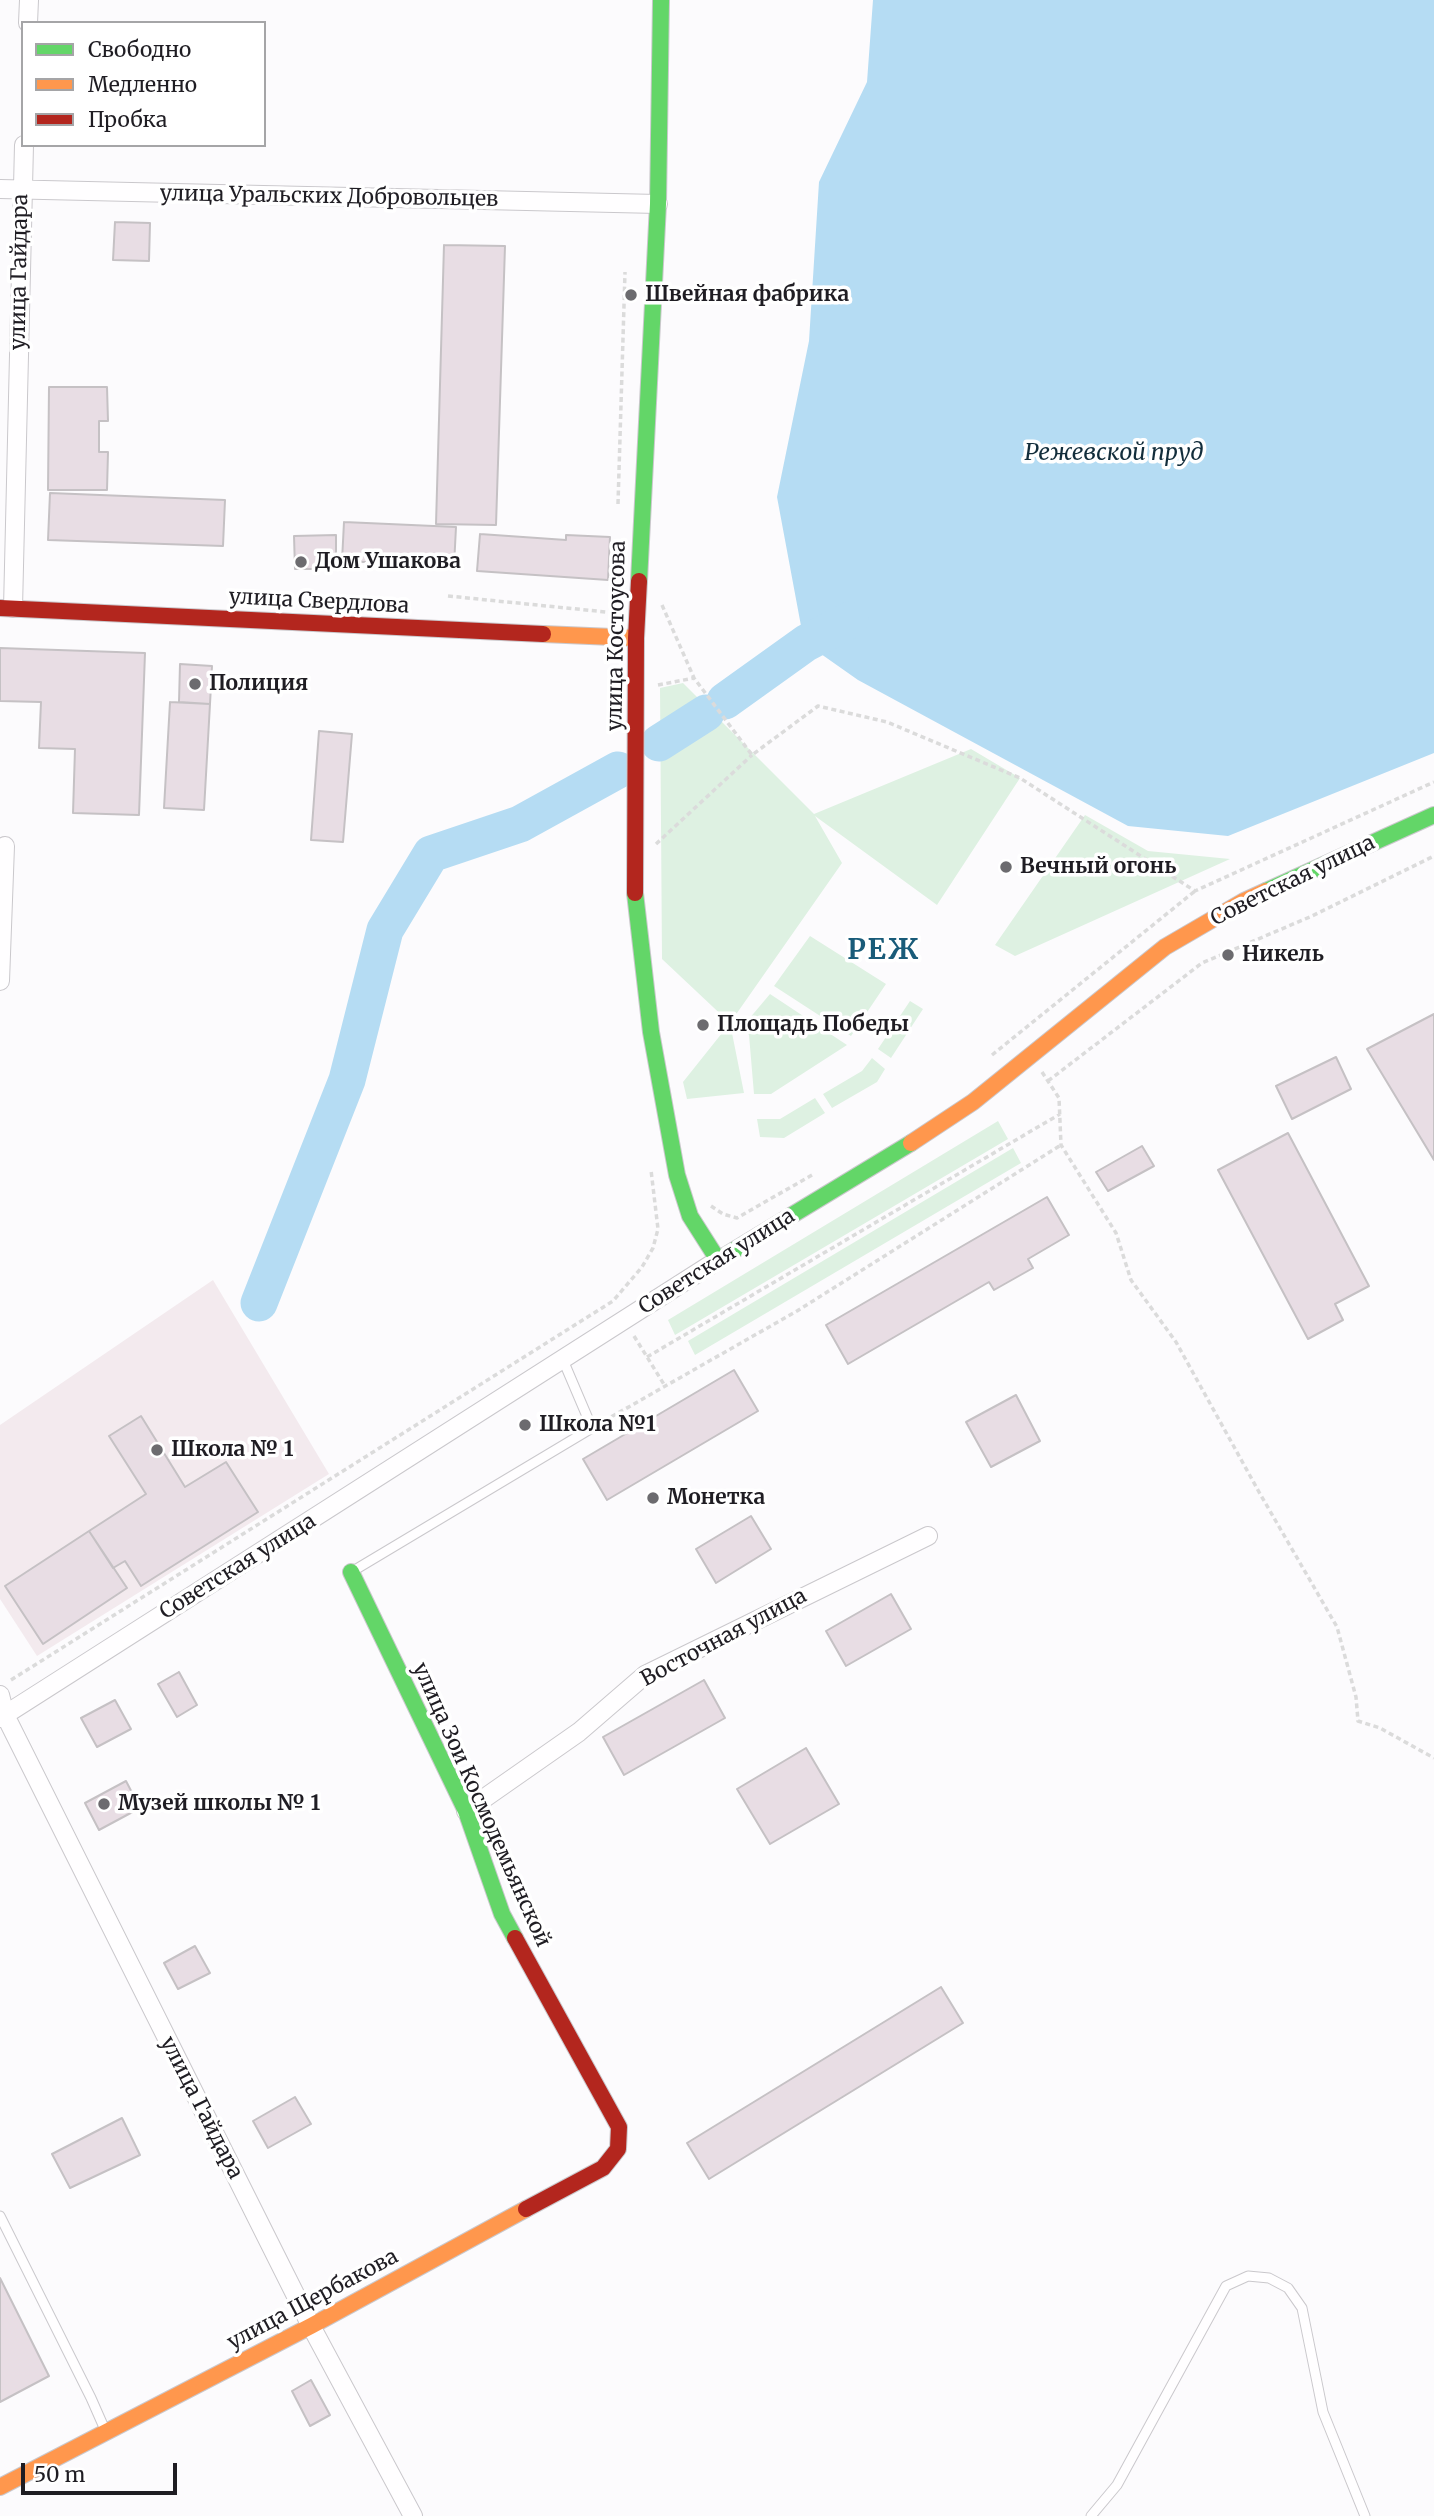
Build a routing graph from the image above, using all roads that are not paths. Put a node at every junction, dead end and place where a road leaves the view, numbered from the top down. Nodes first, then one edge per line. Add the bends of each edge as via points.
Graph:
1 (29, 0) edge
2 (661, 0) edge
3 (28, 21) edge
4 (24, 147) edge
5 (0, 189) edge
6 (22, 190) junction
7 (657, 204) junction
8 (6, 608) edge
9 (636, 638) junction
10 (1434, 815) edge
11 (5, 846) dead end
12 (0, 981) edge
13 (718, 1260) junction
14 (563, 1360) junction
15 (928, 1536) dead end
16 (351, 1572) joint
17 (0, 1695) edge
18 (2, 1717) edge
19 (466, 1811) junction
20 (619, 2127) joint
21 (0, 2216) edge
22 (310, 2326) junction
23 (106, 2432) junction
24 (0, 2487) edge
25 (413, 2516) edge
26 (1091, 2516) edge
27 (1365, 2516) edge

1 - 3 street
2 - 7 main road, улица Костоусова
4 - 6 street, улица Гайдара
5 - 6 street, улица Уральских Добровольцев
6 - 7 street, улица Уральских Добровольцев
6 - 8 street, улица Гайдара
7 - 9 main road, улица Костоусова
8 - 9 main road, улица Свердлова
9 - 13 main road, улица Костоусова via 635,908 651,1032 677,1175 690,1216
10 - 13 main road, Советская улица via 1244,901 1165,947 973,1102
11 - 12 street
13 - 14 street, Советская улица
14 - 16 lane via 592,1428
14 - 18 street, Советская улица
15 - 19 street, Восточная улица via 645,1675 579,1732
16 - 19 main road, улица Зои Космодемьянской
17 - 18 street, улица Гайдара
18 - 22 street, улица Гайдара
19 - 20 main road, улица Зои Космодемьянской via 502,1914
20 - 22 main road, улица Щербакова via 618,2149 603,2168
21 - 23 lane
22 - 23 main road, улица Щербакова
22 - 25 street, улица Гайдара
23 - 24 main road, улица Щербакова
26 - 27 lane via 1117,2485 1226,2286 1248,2276 1269,2278 1288,2288 1302,2308 1323,2412

